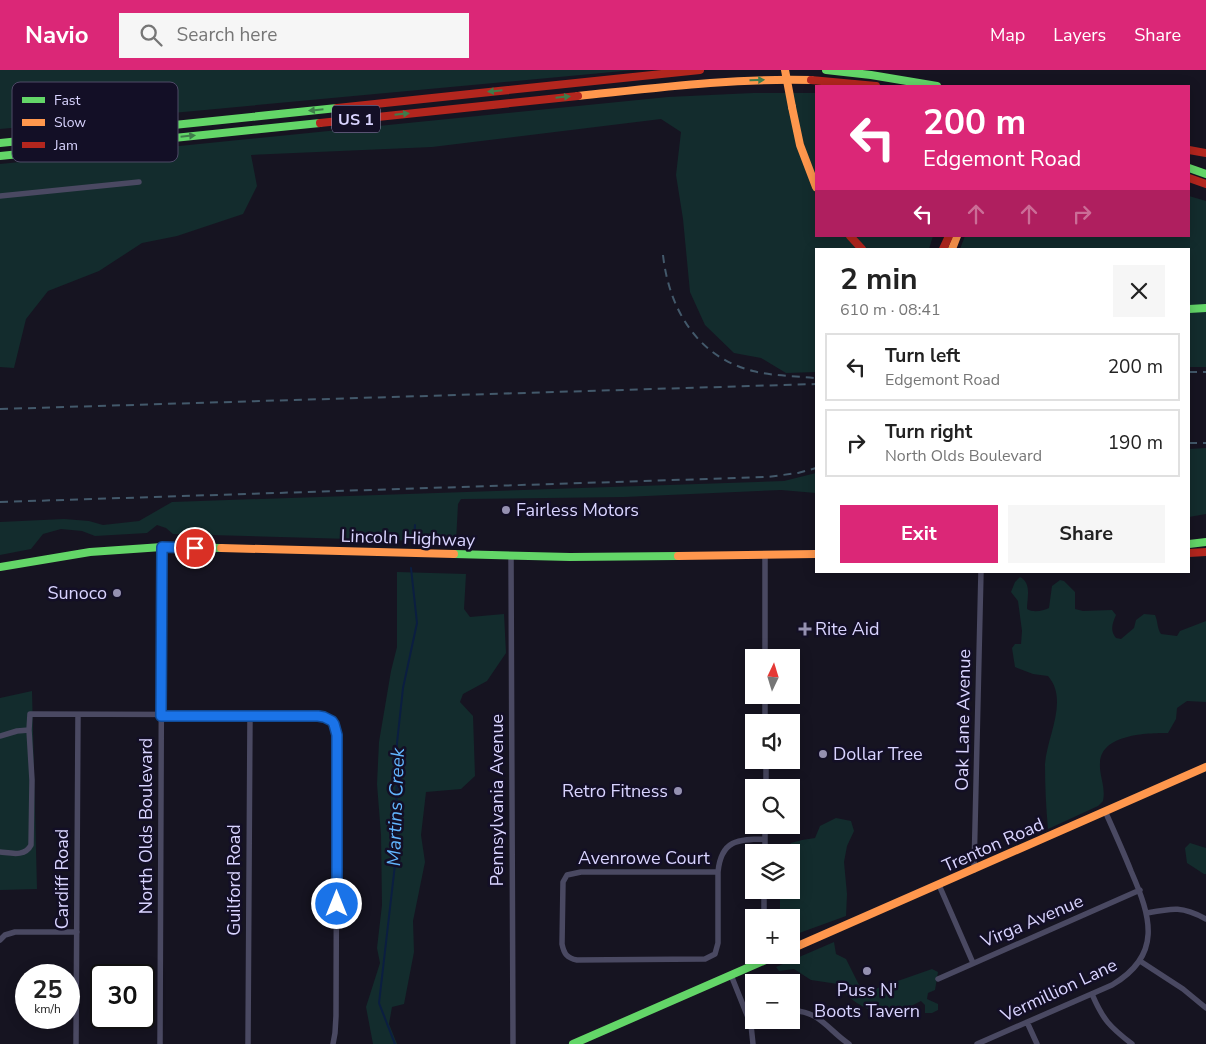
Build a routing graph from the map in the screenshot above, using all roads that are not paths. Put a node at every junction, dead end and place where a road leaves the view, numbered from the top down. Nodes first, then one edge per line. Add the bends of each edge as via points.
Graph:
1 (700, 70) edge
2 (785, 70) edge
3 (826, 70) edge
4 (802, 80) junction
5 (830, 85) edge
6 (864, 85) edge
7 (931, 85) edge
8 (178, 124) edge
9 (178, 137) edge
10 (1190, 150) edge
11 (1206, 153) edge
12 (1190, 168) edge
13 (1206, 174) edge
14 (1190, 178) edge
15 (140, 182) dead end
16 (815, 184) edge
17 (1190, 184) edge
18 (1206, 184) edge
19 (1206, 188) edge
20 (0, 196) edge
21 (851, 237) edge
22 (861, 248) edge
23 (1206, 308) edge
24 (1190, 309) edge
25 (1206, 542) edge
26 (1190, 544) edge
27 (162, 547) junction
28 (1190, 552) edge
29 (1206, 552) edge
30 (815, 554) edge
31 (511, 555) junction
32 (765, 555) junction
33 (0, 567) edge
34 (981, 573) edge
35 (765, 649) edge
36 (78, 714) junction
37 (161, 716) junction
38 (250, 716) junction
39 (29, 730) junction
40 (0, 736) edge
41 (1206, 767) edge
42 (1106, 811) junction
43 (765, 834) edge
44 (765, 840) junction
45 (765, 844) edge
46 (0, 852) edge
47 (974, 870) junction
48 (718, 872) junction
49 (939, 885) junction
50 (1140, 890) junction
51 (1147, 913) junction
52 (1206, 919) edge
53 (77, 932) junction
54 (0, 940) edge
55 (800, 945) edge
56 (1140, 961) junction
57 (973, 963) junction
58 (752, 964) edge
59 (731, 975) junction
60 (938, 979) dead end
61 (1092, 994) junction
62 (1206, 1008) edge
63 (745, 1010) edge
64 (800, 1012) edge
65 (1027, 1022) junction
66 (751, 1029) edge
67 (76, 1044) edge
68 (160, 1044) edge
69 (248, 1044) edge
70 (333, 1044) edge
71 (513, 1044) edge
72 (573, 1044) edge
73 (753, 1044) edge
74 (847, 1044) edge
75 (978, 1044) edge
76 (1037, 1044) edge
77 (1132, 1044) edge

1 -> 8 main road, US 1
2 - 16 main road, bridge via 800,146
3 - 7 main road
4 - 5 main road
4 - 6 main road, US 1
9 -> 4 main road, US 1 via 697,83
10 - 11 main road
12 - 13 main road
14 - 18 main road
15 - 20 street
17 - 19 main road
21 - 22 main road
23 - 24 main road
25 - 26 main road
27 - 31 main road, Lincoln Highway
27 - 33 main road, Lincoln Highway via 90,552
27 - 37 street, North Olds Boulevard
28 - 29 main road
30 - 32 main road, Lincoln Highway
31 - 32 main road, Lincoln Highway
31 - 71 street, Pennsylvania Avenue
32 - 35 street
34 - 47 street, Oak Lane Avenue
36 - 37 street
36 - 39 street via 30,714
36 - 53 street, Cardiff Road
37 - 38 street
37 - 68 street, North Olds Boulevard
38 - 69 street, Guilford Road
38 - 70 street via 324,717 332,721 337,735 336,1033
39 - 40 street
39 - 46 street via 31,845 23,853
41 - 42 main road, Trenton Road
42 - 47 main road, Trenton Road
42 - 50 street, Vermillion Lane
43 - 44 street
44 - 45 street
44 - 48 street via 746,839 732,843 723,852
47 - 49 main road, Trenton Road
48 - 48 street, Avenrowe Court via 581,872 567,875 562,890 564,952 577,960 705,959 714,956 718,943
49 - 55 main road, Trenton Road
49 - 57 street
50 - 51 street, Vermillion Lane
50 - 57 street, Virga Avenue
51 - 52 street via 1179,908
51 - 56 street, Vermillion Lane via 1148,941
53 - 54 street via 15,932
53 - 67 street, Cardiff Road
56 - 61 street, Vermillion Lane via 1124,978
56 - 62 street
57 - 60 street, Virga Avenue
58 - 59 main road
59 - 63 street
59 - 72 main road
61 - 65 street, Vermillion Lane
61 - 77 street via 1106,1021
64 - 74 street via 814,1015
65 - 75 street, Vermillion Lane
65 - 76 street
66 - 73 street

